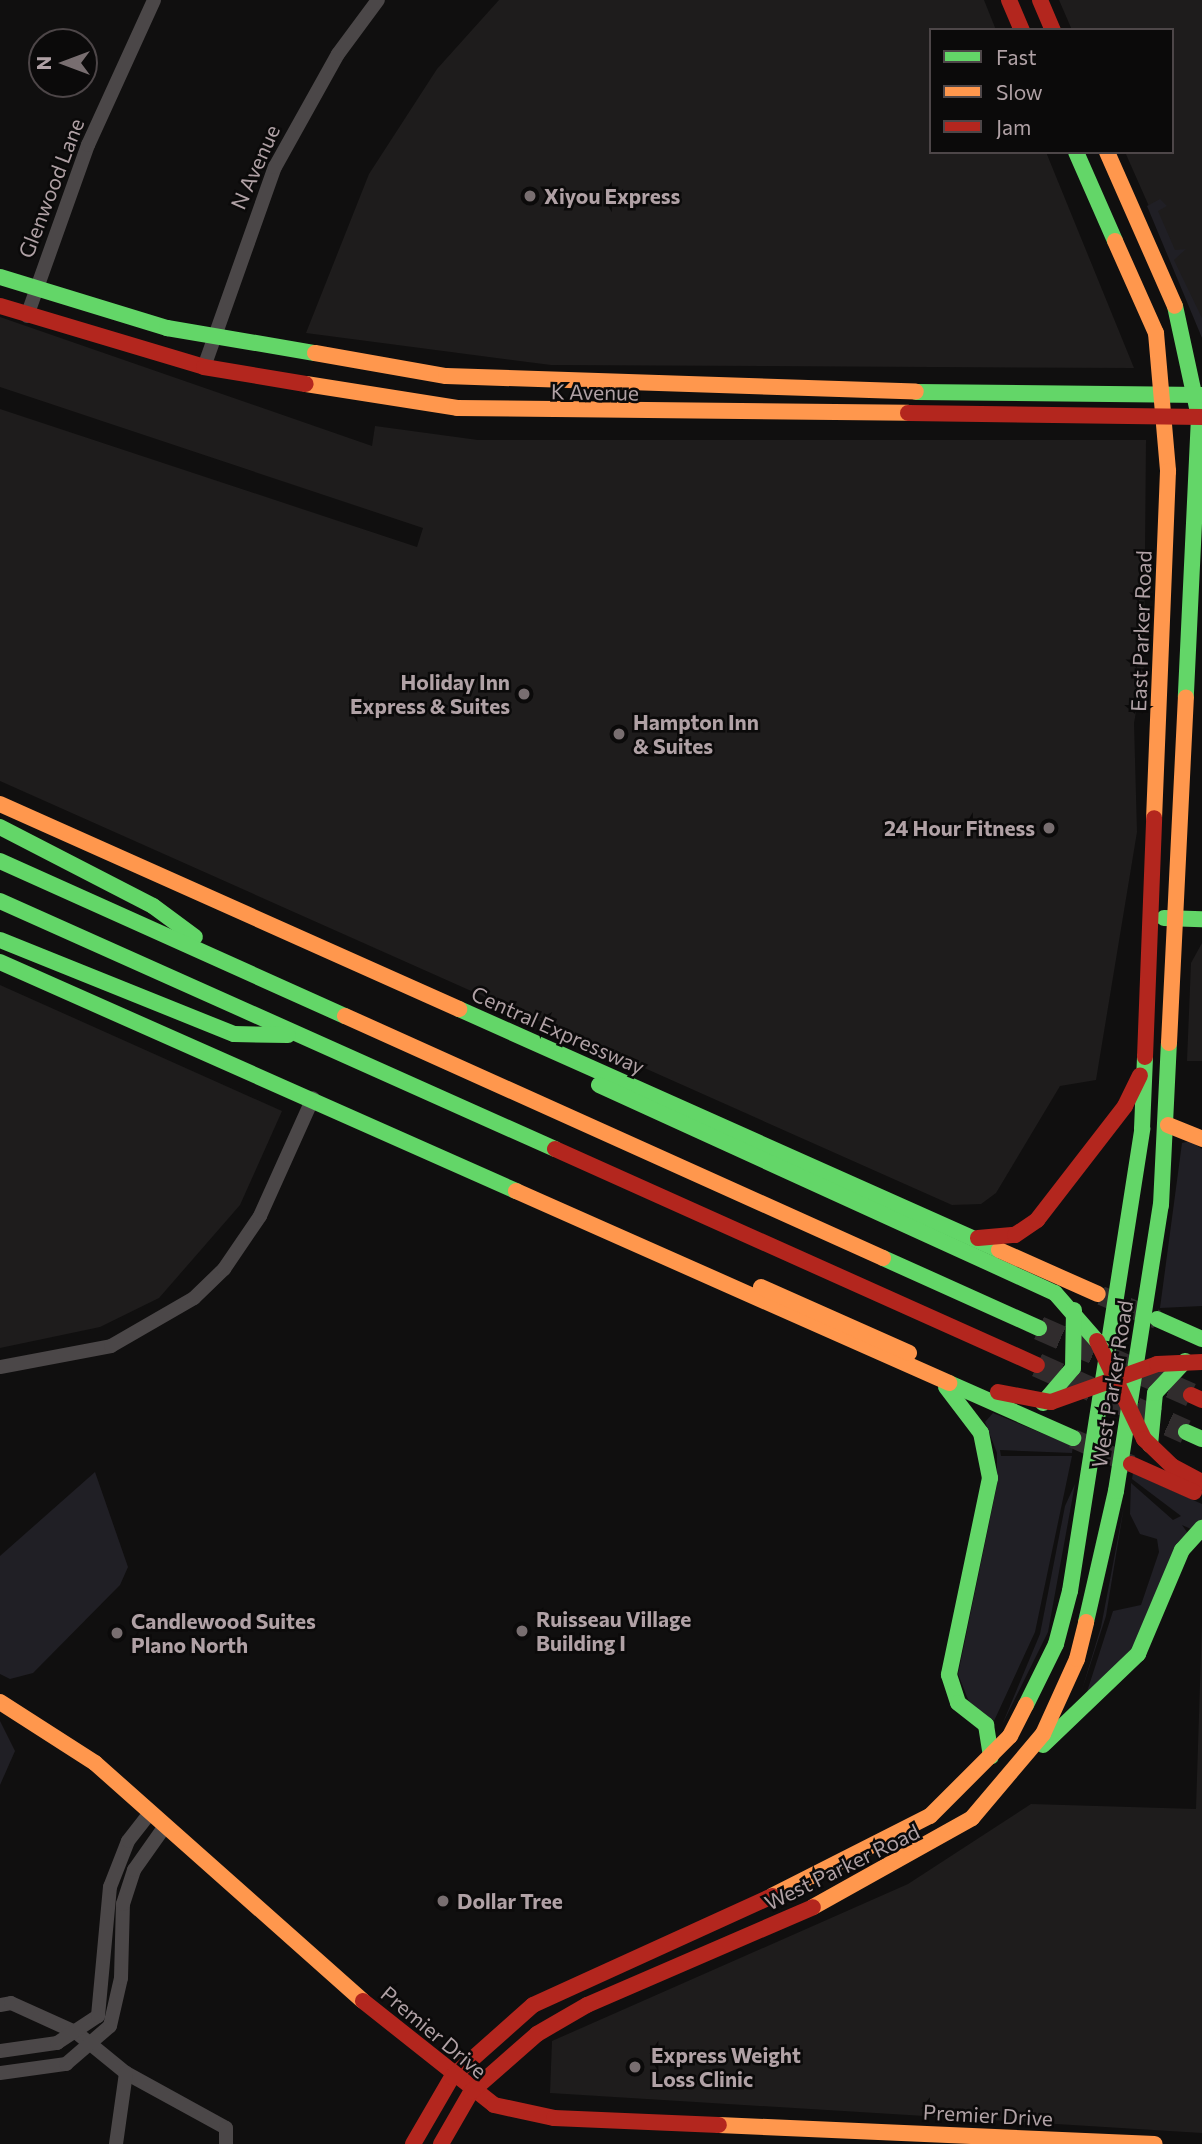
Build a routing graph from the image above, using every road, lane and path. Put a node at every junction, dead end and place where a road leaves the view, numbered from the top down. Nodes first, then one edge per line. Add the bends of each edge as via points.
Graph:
1 (154, 0) edge
2 (378, 0) edge
3 (1009, 0) edge
4 (1040, 0) edge
5 (1021, 28) edge
6 (1052, 28) edge
7 (1077, 154) edge
8 (1108, 154) edge
9 (1129, 202) junction
10 (1103, 212) junction
11 (0, 276) edge
12 (36, 289) junction
13 (0, 306) edge
14 (27, 316) junction
15 (213, 336) junction
16 (204, 367) junction
17 (544, 382) junction
18 (806, 391) junction
19 (1165, 395) junction
20 (1199, 395) edge
21 (543, 412) junction
22 (807, 414) junction
23 (1200, 417) edge
24 (1167, 418) junction
25 (1158, 747) junction
26 (1187, 750) junction
27 (0, 804) edge
28 (0, 827) edge
29 (0, 861) edge
30 (0, 901) edge
31 (1149, 918) junction
32 (1177, 918) junction
33 (1202, 919) edge
34 (0, 940) edge
35 (0, 962) edge
36 (232, 964) junction
37 (406, 985) junction
38 (299, 1035) junction
39 (1146, 1058) junction
40 (313, 1098) junction
41 (1168, 1125) junction
42 (1142, 1129) joint
43 (1202, 1139) edge
44 (521, 1191) junction
45 (967, 1237) junction
46 (1098, 1294) tunnel mouth
47 (1073, 1308) junction
48 (1157, 1319) tunnel mouth
49 (1039, 1328) tunnel mouth
50 (1202, 1339) edge
51 (1103, 1354) junction
52 (1194, 1361) edge
53 (1037, 1365) tunnel mouth
54 (0, 1367) edge
55 (1135, 1373) junction
56 (941, 1381) junction
57 (1115, 1381) junction
58 (1098, 1388) junction
59 (1043, 1403) junction
60 (1129, 1410) junction
61 (1186, 1432) tunnel mouth
62 (1073, 1438) tunnel mouth
63 (1202, 1439) edge
64 (1150, 1445) junction
65 (1131, 1464) tunnel mouth
66 (1202, 1482) edge
67 (1202, 1495) edge
68 (1202, 1528) edge
69 (0, 1702) edge
70 (991, 1757) junction
71 (1024, 1763) junction
72 (150, 1813) junction
73 (165, 1826) junction
74 (844, 1863) junction
75 (855, 1889) junction
76 (704, 1923) junction
77 (688, 1930) junction
78 (108, 1943) junction
79 (124, 1943) junction
80 (708, 1952) junction
81 (0, 2005) edge
82 (77, 2033) junction
83 (94, 2046) junction
84 (43, 2047) junction
85 (0, 2051) edge
86 (48, 2071) junction
87 (0, 2073) edge
88 (127, 2073) junction
89 (452, 2077) junction
90 (471, 2092) junction
91 (226, 2142) edge
92 (1119, 2143) edge
93 (116, 2144) edge
94 (412, 2144) edge
95 (441, 2144) edge
96 (1155, 2144) edge

1 - 12 street, Glenwood Lane via 88,145
2 - 15 street, N Avenue via 338,54 281,156
3 - 5 main road
4 - 6 main road
7 - 10 main road, East Parker Road
8 - 9 main road
9 - 10 main road
9 - 20 main road via 1184,327
10 - 19 main road, East Parker Road via 1151,319
11 - 12 main road, K Avenue
12 - 14 street, Glenwood Lane
12 - 15 main road, K Avenue
13 - 14 main road, K Avenue
14 - 16 main road, K Avenue
15 - 16 street, N Avenue
15 - 17 main road, K Avenue via 386,369
16 - 21 main road, K Avenue via 342,394
17 - 18 main road, K Avenue
17 - 21 main road
18 - 19 main road, K Avenue
18 - 22 main road
19 - 20 main road, K Avenue
19 - 24 main road, East Parker Road
20 - 23 main road
21 - 22 main road, K Avenue
22 - 24 main road, K Avenue
23 - 24 main road, K Avenue
23 - 26 main road
24 - 25 main road, East Parker Road
25 - 26 main road
25 - 31 main road, East Parker Road
26 - 32 main road
27 - 37 main road, Central Expressway
28 - 36 main road via 153,905
29 - 36 main road
30 - 38 main road
31 - 32 main road
31 - 39 main road, East Parker Road
32 - 33 main road
32 - 41 main road
34 - 38 main road via 233,1034
35 - 40 main road
36 - 49 main road
37 - 45 main road, Central Expressway
37 - 47 main road via 666,1118 1048,1289
38 - 53 main road
39 - 42 main road, East Parker Road
39 - 45 main road via 1133,1095 1037,1220 999,1240
40 - 44 main road
40 - 54 street via 260,1216 224,1269 194,1298 111,1346
41 - 43 main road
41 - 55 main road, West Parker Road
42 - 51 main road, West Parker Road
44 - 56 main road
44 - 59 main road via 533,1189 613,1222 1013,1400
45 - 46 main road, Central Expressway
47 - 51 main road
47 - 59 main road via 1078,1340 1073,1368
48 - 50 main road
51 - 57 main road
51 - 58 main road, West Parker Road
52 - 55 main road
52 - 64 main road via 1155,1392
55 - 57 main road
55 - 60 main road, West Parker Road
56 - 62 main road
56 - 70 main road via 981,1433 990,1478 949,1675 958,1703 986,1725
57 - 58 main road
57 - 60 main road
58 - 59 main road
58 - 70 main road, West Parker Road via 1070,1591 1056,1644 1037,1692
60 - 64 main road
60 - 71 main road, West Parker Road via 1084,1636 1058,1703
61 - 63 main road
64 - 66 main road
65 - 67 main road
68 - 71 main road via 1182,1550 1138,1654
69 - 72 main road, Premier Drive via 64,1740
70 - 74 main road, West Parker Road via 930,1816
71 - 75 main road, West Parker Road via 941,1842
72 - 73 main road, Premier Drive
72 - 78 street via 128,1841 110,1887
73 - 79 street via 134,1870 123,1904
73 - 89 main road, Premier Drive
74 - 75 main road
74 - 76 main road, West Parker Road
75 - 80 main road, West Parker Road
76 - 77 main road, West Parker Road
76 - 80 main road
77 - 80 main road
77 - 89 main road, West Parker Road via 533,2005
78 - 79 street
78 - 82 street via 98,2016
79 - 83 street via 110,2026
80 - 90 main road, West Parker Road via 537,2034
81 - 82 street via 11,2003
82 - 83 street
82 - 84 street
83 - 86 street
83 - 88 street
84 - 85 street
84 - 86 street
86 - 87 street
88 - 91 street via 226,2129
88 - 93 street
89 - 90 main road, Premier Drive
89 - 94 main road, West Parker Road
90 - 92 main road, Premier Drive via 530,2116
90 - 95 main road, West Parker Road
92 - 96 main road, Premier Drive

